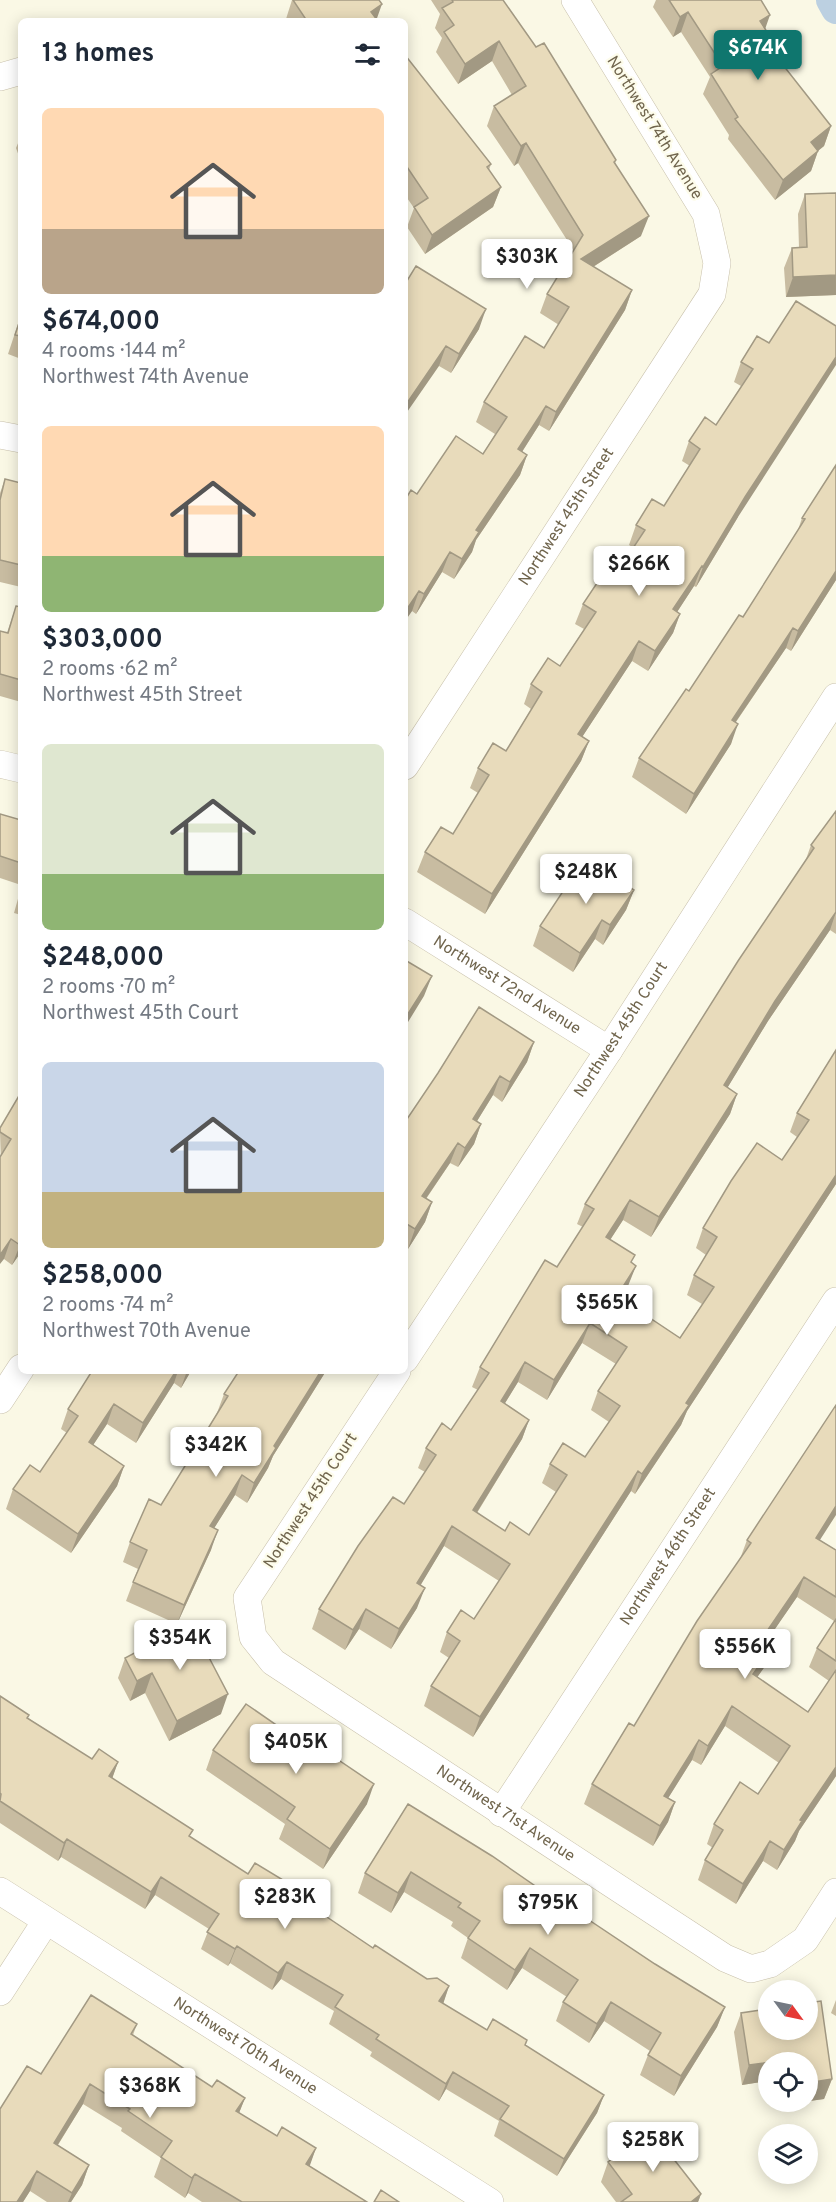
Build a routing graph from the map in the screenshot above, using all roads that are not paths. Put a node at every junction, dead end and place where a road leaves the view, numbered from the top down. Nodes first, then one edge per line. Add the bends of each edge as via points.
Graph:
1 (575, 0) edge
2 (18, 72) edge
3 (0, 76) edge
4 (717, 263) joint
5 (0, 435) edge
6 (18, 438) edge
7 (836, 697) edge
8 (408, 761) edge
9 (0, 764) edge
10 (18, 768) edge
11 (408, 924) edge
12 (609, 1050) junction
13 (836, 1300) edge
14 (408, 1354) edge
15 (18, 1373) edge
16 (395, 1374) edge
17 (0, 1400) edge
18 (253, 1636) joint
19 (501, 1813) junction
20 (0, 1891) edge
21 (836, 1892) edge
22 (46, 1921) junction
23 (0, 1992) edge
24 (490, 2202) edge

1 - 4 street, Northwest 74th Avenue via 706,214
2 - 3 street
4 - 8 street, Northwest 45th Street via 712,294
5 - 6 street
7 - 12 street, Northwest 45th Court
9 - 10 street
11 - 12 street, Northwest 72nd Avenue
12 - 14 street, Northwest 45th Court
13 - 19 street, Northwest 46th Street
15 - 17 street
16 - 18 street, Northwest 45th Court via 247,1598
18 - 19 street, Northwest 71st Avenue via 273,1662
19 - 21 street, Northwest 71st Avenue via 725,1958 751,1969 770,1964 805,1940
20 - 22 street, Northwest 70th Avenue
22 - 23 street
22 - 24 street, Northwest 70th Avenue

